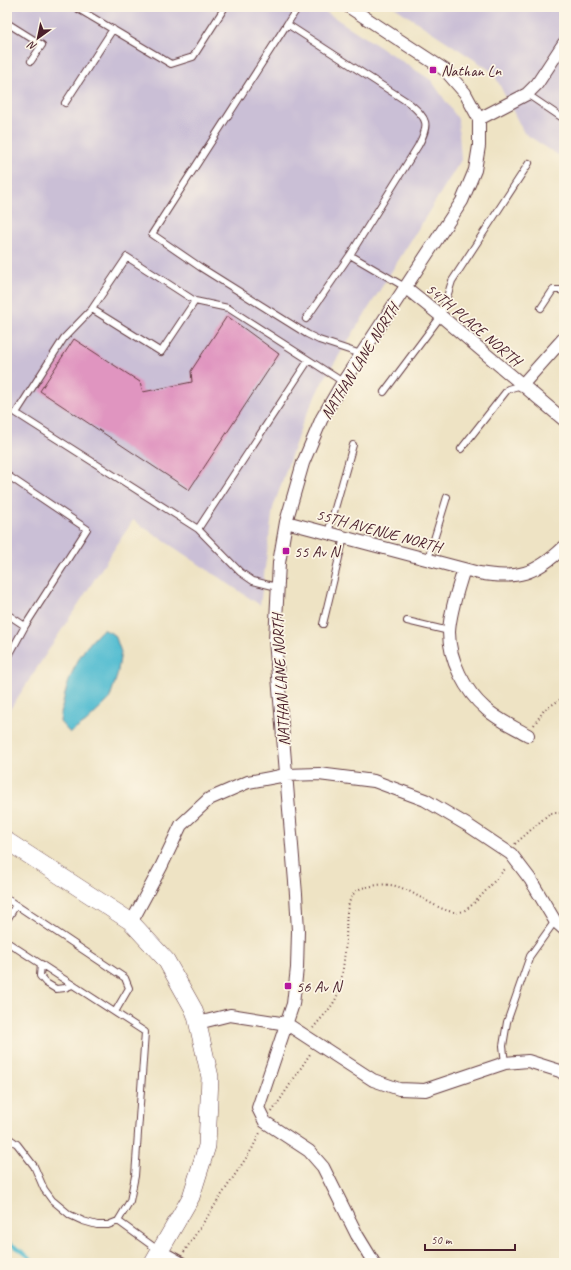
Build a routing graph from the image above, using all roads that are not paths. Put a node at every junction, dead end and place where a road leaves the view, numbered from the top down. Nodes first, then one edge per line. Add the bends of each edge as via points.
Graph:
1 (75, 7) edge
2 (225, 7) edge
3 (298, 7) edge
4 (349, 7) edge
5 (7, 23) edge
6 (287, 24) junction
7 (112, 29) junction
8 (564, 43) edge
9 (31, 61) dead end
10 (527, 94) junction
11 (65, 103) dead end
12 (479, 119) junction
13 (564, 119) edge
14 (529, 163) dead end
15 (350, 255) junction
16 (405, 287) junction
17 (564, 292) edge
18 (195, 301) junction
19 (541, 308) dead end
20 (92, 309) junction
21 (441, 316) junction
22 (306, 319) dead end
23 (564, 338) edge
24 (361, 354) junction
25 (308, 361) junction
26 (343, 382) junction
27 (522, 385) junction
28 (384, 392) dead end
29 (564, 420) edge
30 (353, 445) dead end
31 (461, 449) dead end
32 (7, 475) edge
33 (447, 497) dead end
34 (286, 522) junction
35 (198, 529) junction
36 (328, 532) junction
37 (344, 537) junction
38 (564, 547) edge
39 (428, 559) junction
40 (464, 569) junction
41 (277, 587) junction
42 (7, 614) edge
43 (407, 621) dead end
44 (323, 624) dead end
45 (25, 626) junction
46 (449, 631) junction
47 (7, 659) edge
48 (528, 734) road end
49 (286, 775) junction
50 (8, 844) edge
51 (7, 899) edge
52 (16, 905) junction
53 (7, 920) edge
54 (131, 923) junction
55 (560, 925) edge
56 (7, 942) edge
57 (41, 964) junction
58 (72, 984) junction
59 (115, 1012) junction
60 (198, 1023) junction
61 (287, 1024) junction
62 (505, 1063) junction
63 (564, 1074) edge
64 (7, 1137) edge
65 (118, 1221) junction
66 (157, 1257) edge
67 (179, 1262) edge
68 (374, 1263) edge

1 - 7 lane
2 - 7 lane via 193,57 171,64
3 - 6 lane
4 - 12 street via 445,70 465,93
5 - 9 lane via 42,45
6 - 15 lane via 409,103 426,121 425,134
6 - 24 lane via 152,234 306,334
7 - 11 lane
8 - 10 street via 537,84
10 - 12 street
10 - 13 lane
12 - 16 street, NATHAN LANE NORTH via 479,146 475,170 462,201
14 - 21 lane via 452,281
15 - 16 lane
15 - 22 lane
16 - 21 street, 54TH PLACE NORTH
16 - 24 street, NATHAN LANE NORTH
17 - 19 lane via 553,290
18 - 20 lane via 161,352
18 - 20 lane via 127,257
18 - 25 lane via 228,308
20 - 35 lane via 64,338 16,413
21 - 27 street, 54TH PLACE NORTH
21 - 28 lane
23 - 27 street
24 - 26 street, NATHAN LANE NORTH
25 - 26 lane
25 - 35 lane
26 - 34 street, NATHAN LANE NORTH via 322,418 303,463
27 - 29 street, 54TH PLACE NORTH
27 - 31 lane via 508,389
30 - 36 lane
32 - 45 lane via 87,529
33 - 39 lane
34 - 36 street, 55TH AVENUE NORTH
34 - 41 street, NATHAN LANE NORTH
35 - 41 lane via 240,572 253,581
36 - 37 street, 55TH AVENUE NORTH
37 - 39 street, 55TH AVENUE NORTH
37 - 44 lane
38 - 40 street, 55TH AVENUE NORTH via 545,564 517,575 499,577
39 - 40 street, 55TH AVENUE NORTH
40 - 46 street
41 - 49 street, NATHAN LANE NORTH via 275,640
42 - 45 lane
43 - 46 lane
45 - 47 lane
46 - 48 street via 450,646 458,670 470,691 486,710
49 - 54 street via 248,782 209,799 181,825
49 - 55 street via 319,774 374,781 425,800 511,854
49 - 61 street, NATHAN LANE NORTH via 298,931 293,1004
50 - 54 street
51 - 52 lane
52 - 53 lane
52 - 59 lane via 125,978 129,988
54 - 60 street via 166,960 193,1008
55 - 62 lane via 530,956 507,1022 503,1046
56 - 57 lane
57 - 58 lane
57 - 58 lane via 40,976 46,983 56,989
58 - 59 lane
59 - 65 lane via 145,1032 135,1176 130,1202
60 - 61 street via 230,1015
60 - 66 street via 210,1077 207,1146 191,1197
61 - 62 street via 374,1080 399,1089 425,1090
61 - 68 street, NATHAN LANE NORTH via 258,1108 265,1122 309,1151 323,1167 357,1236
62 - 63 street via 528,1061
64 - 65 lane via 17,1144 34,1166 52,1200 70,1215 97,1225 108,1225
65 - 66 lane
66 - 67 street

